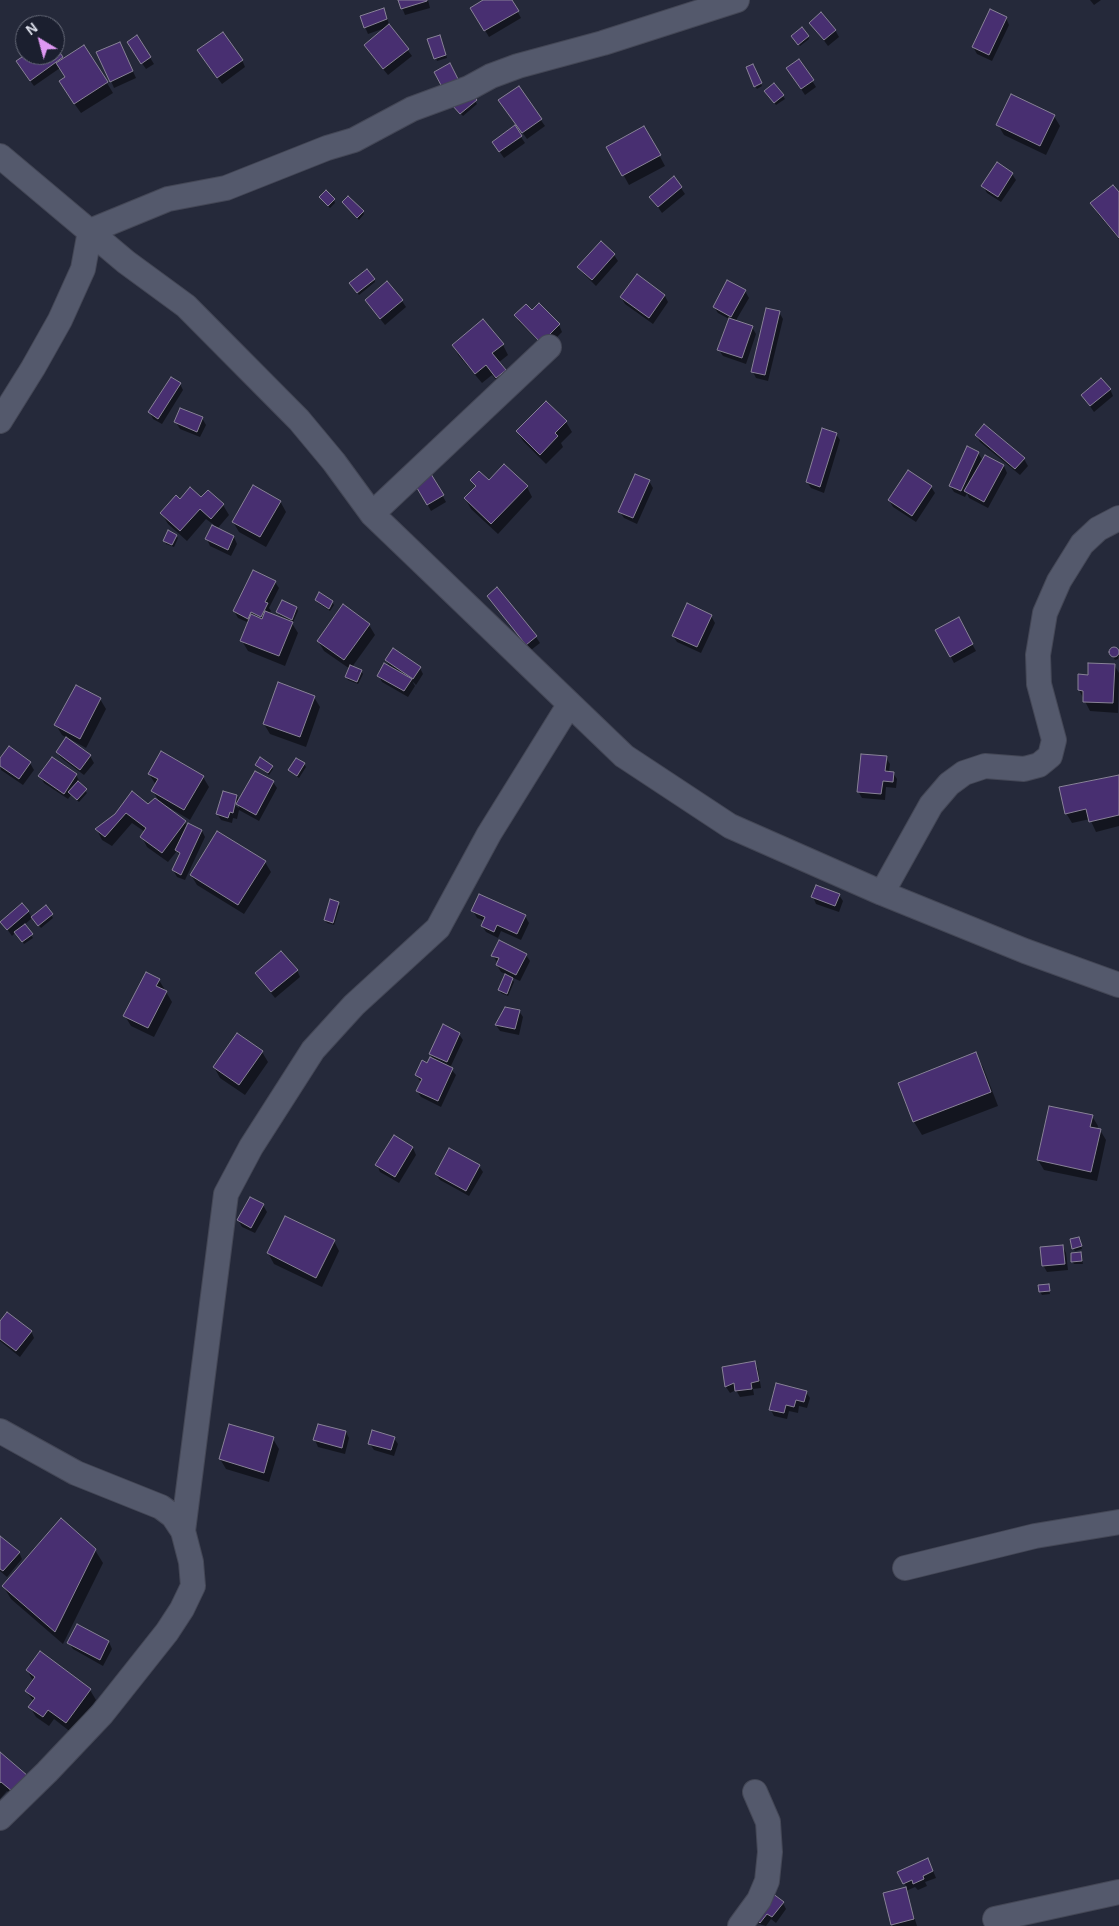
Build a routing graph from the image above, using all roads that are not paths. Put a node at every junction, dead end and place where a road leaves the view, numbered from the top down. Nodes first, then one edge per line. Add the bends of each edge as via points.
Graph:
1 (737, 0) edge
2 (0, 156) edge
3 (90, 231) junction
4 (549, 347) dead end
5 (0, 421) edge
6 (372, 514) junction
7 (1119, 518) edge
8 (569, 705) junction
9 (882, 893) junction
10 (1119, 985) edge
11 (0, 1431) edge
12 (1119, 1522) edge
13 (183, 1530) junction
14 (905, 1568) dead end
15 (755, 1792) dead end
16 (0, 1818) edge
17 (1119, 1892) edge
18 (995, 1919) dead end
19 (740, 1926) edge

1 - 3 street via 603,43 518,66 412,109 354,140 226,188 168,199
2 - 3 street
3 - 5 street via 82,269 60,320
3 - 6 street via 186,306 245,365 334,462
4 - 6 street
6 - 8 street
7 - 9 street via 1098,529 1082,544 1059,580 1044,613 1038,655 1039,684 1054,740 1050,756 1039,765 1024,769 985,766 964,773 949,784 921,822
8 - 9 street via 624,756 730,826
8 - 13 street via 489,834 438,928 354,1005 313,1050 251,1147 226,1194
9 - 10 street
11 - 13 street via 76,1473 161,1507
12 - 14 street via 1035,1536
13 - 16 street via 193,1586 182,1609 102,1714
15 - 19 street via 768,1822 770,1852 767,1881 759,1900
17 - 18 street

